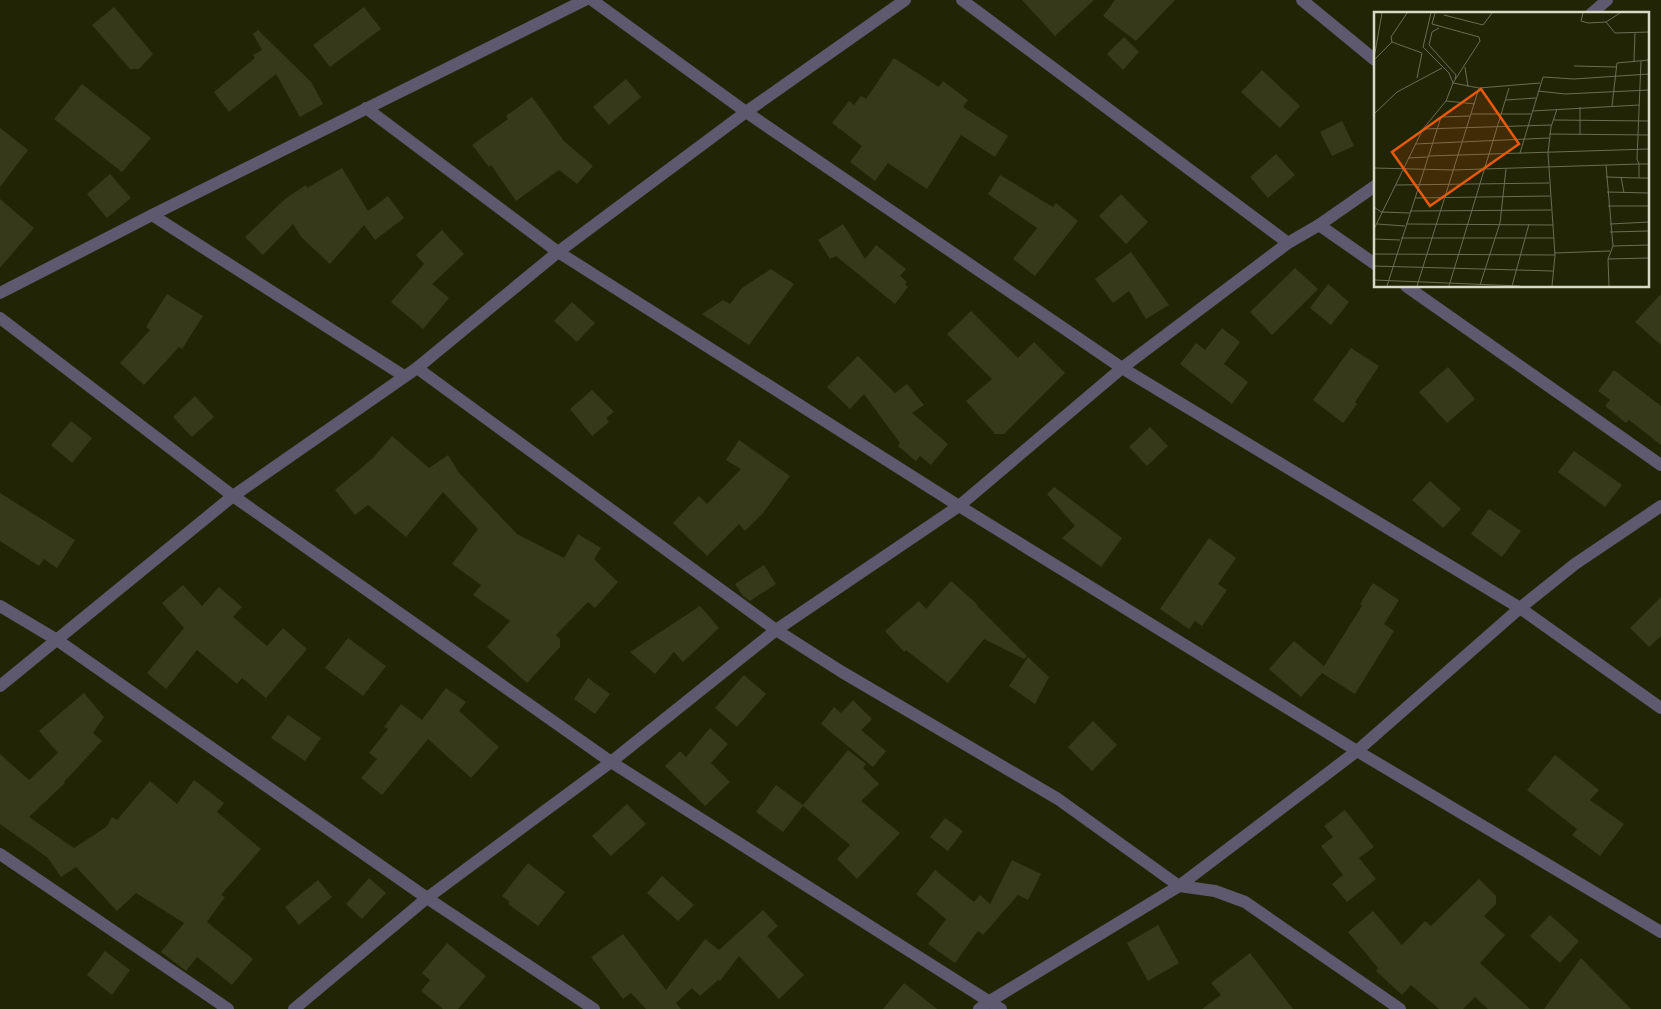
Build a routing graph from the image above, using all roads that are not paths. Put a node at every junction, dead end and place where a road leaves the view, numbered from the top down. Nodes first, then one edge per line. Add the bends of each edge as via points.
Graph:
1 (585, 0) edge
2 (592, 0) edge
3 (906, 0) edge
4 (962, 0) edge
5 (1302, 0) edge
6 (1607, 0) edge
7 (1595, 8) edge
8 (1374, 59) edge
9 (366, 108) junction
10 (746, 112) junction
11 (1374, 187) edge
12 (152, 214) junction
13 (1319, 225) junction
14 (1288, 243) junction
15 (558, 252) junction
16 (1374, 263) edge
17 (1409, 288) edge
18 (0, 293) edge
19 (0, 318) edge
20 (416, 368) junction
21 (1122, 368) junction
22 (404, 376) junction
23 (1661, 465) edge
24 (233, 496) junction
25 (959, 506) junction
26 (1661, 506) edge
27 (0, 606) edge
28 (1520, 608) junction
29 (776, 630) junction
30 (57, 640) junction
31 (0, 686) edge
32 (1661, 708) edge
33 (1357, 751) junction
34 (611, 762) junction
35 (0, 854) edge
36 (1180, 886) junction
37 (426, 898) junction
38 (1661, 932) edge
39 (990, 1001) junction
40 (228, 1009) edge
41 (294, 1009) edge
42 (594, 1009) edge
43 (979, 1009) edge
44 (1001, 1009) edge
45 (1400, 1009) edge

1 - 9 street
2 - 10 street
3 - 10 street
4 - 14 street
5 - 8 street
6 - 7 street
9 - 12 street
9 - 15 street
10 - 15 street
10 - 21 street
11 - 13 street
12 - 18 street
12 - 22 street
13 - 14 street
13 - 16 street
14 - 21 street
15 - 20 street
15 - 25 street
17 - 23 street
19 - 24 street
20 - 22 street
20 - 29 street
21 - 25 street
21 - 28 street
22 - 24 street
24 - 30 street
24 - 34 street
25 - 29 street
25 - 33 street
26 - 28 street via 1575,564
27 - 30 street
28 - 32 street
28 - 33 street
29 - 34 street
29 - 36 street via 1058,799
30 - 31 street
30 - 37 street
33 - 36 street
33 - 38 street
34 - 37 street
34 - 39 street
35 - 40 street
36 - 39 street
36 - 45 street via 1215,891 1245,902
37 - 41 street
37 - 42 street
39 - 43 street
39 - 44 street

